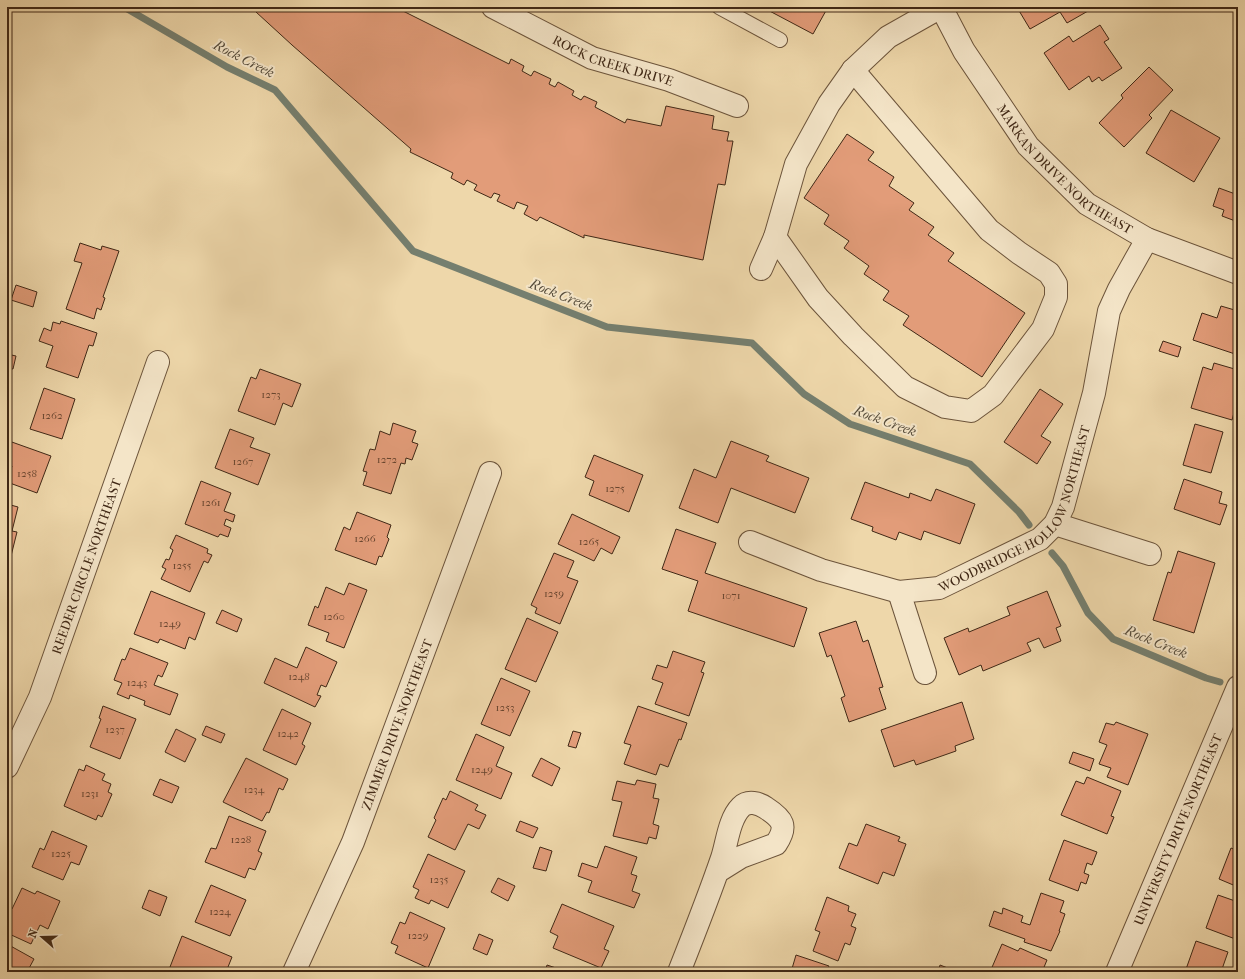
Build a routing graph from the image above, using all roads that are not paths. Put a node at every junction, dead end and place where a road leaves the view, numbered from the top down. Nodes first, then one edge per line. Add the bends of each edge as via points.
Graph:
1 (493, 7) edge
2 (719, 7) edge
3 (941, 7) edge
4 (780, 40) dead end
5 (853, 70) junction
6 (737, 106) dead end
7 (775, 236) junction
8 (1147, 239) junction
9 (761, 269) dead end
10 (1238, 273) edge
11 (158, 362) dead end
12 (490, 473) dead end
13 (1055, 524) junction
14 (750, 542) dead end
15 (1150, 554) dead end
16 (899, 592) junction
17 (925, 673) dead end
18 (1238, 687) edge
19 (7, 767) edge
20 (717, 872) dead end
21 (294, 972) edge
22 (679, 972) edge
23 (1117, 972) edge

1 - 6 street, ROCK CREEK DRIVE via 592,58 669,80
2 - 4 lane
3 - 5 street via 888,37
3 - 8 street, MARKAN DRIVE NORTHEAST via 964,51 1028,146 1087,204
5 - 7 street via 829,104 796,164
5 - 7 street via 989,230 1049,273 1056,284 1056,297 1043,329 993,395 971,410 944,407 905,387 853,336 818,298
7 - 9 street
8 - 10 street, MARKAN DRIVE NORTHEAST
8 - 13 street, WOODBRIDGE HOLLOW NORTHEAST via 1109,311 1087,423 1063,507
11 - 19 street, REEDER CIRCLE NORTHEAST via 40,697
12 - 21 street, ZIMMER DRIVE NORTHEAST via 352,842
13 - 15 street
13 - 16 street, WOODBRIDGE HOLLOW NORTHEAST via 1040,539 939,588
14 - 16 street, WOODBRIDGE HOLLOW NORTHEAST via 822,570
16 - 17 street
18 - 23 street, UNIVERSITY DRIVE NORTHEAST
20 - 22 street

